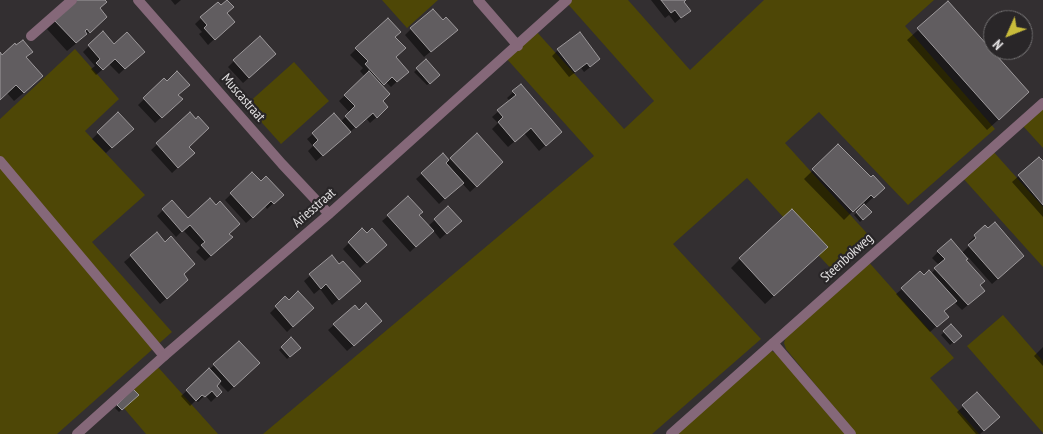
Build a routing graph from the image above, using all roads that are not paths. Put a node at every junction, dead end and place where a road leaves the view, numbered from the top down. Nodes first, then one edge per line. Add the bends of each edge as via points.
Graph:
1 (72, 0) edge
2 (138, 0) edge
3 (478, 0) edge
4 (567, 0) edge
5 (30, 36) dead end
6 (518, 46) junction
7 (1043, 103) edge
8 (0, 161) edge
9 (329, 214) junction
10 (773, 343) junction
11 (164, 356) junction
12 (77, 434) edge
13 (671, 434) edge
14 (851, 434) edge

1 - 5 street
2 - 9 street, Muscastraat
3 - 6 street
4 - 6 street, Ariesstraat
6 - 9 street, Ariesstraat
7 - 10 street, Steenbokweg
8 - 11 street
9 - 11 street, Ariesstraat
10 - 13 street, Steenbokweg
10 - 14 street
11 - 12 street, Ariesstraat

